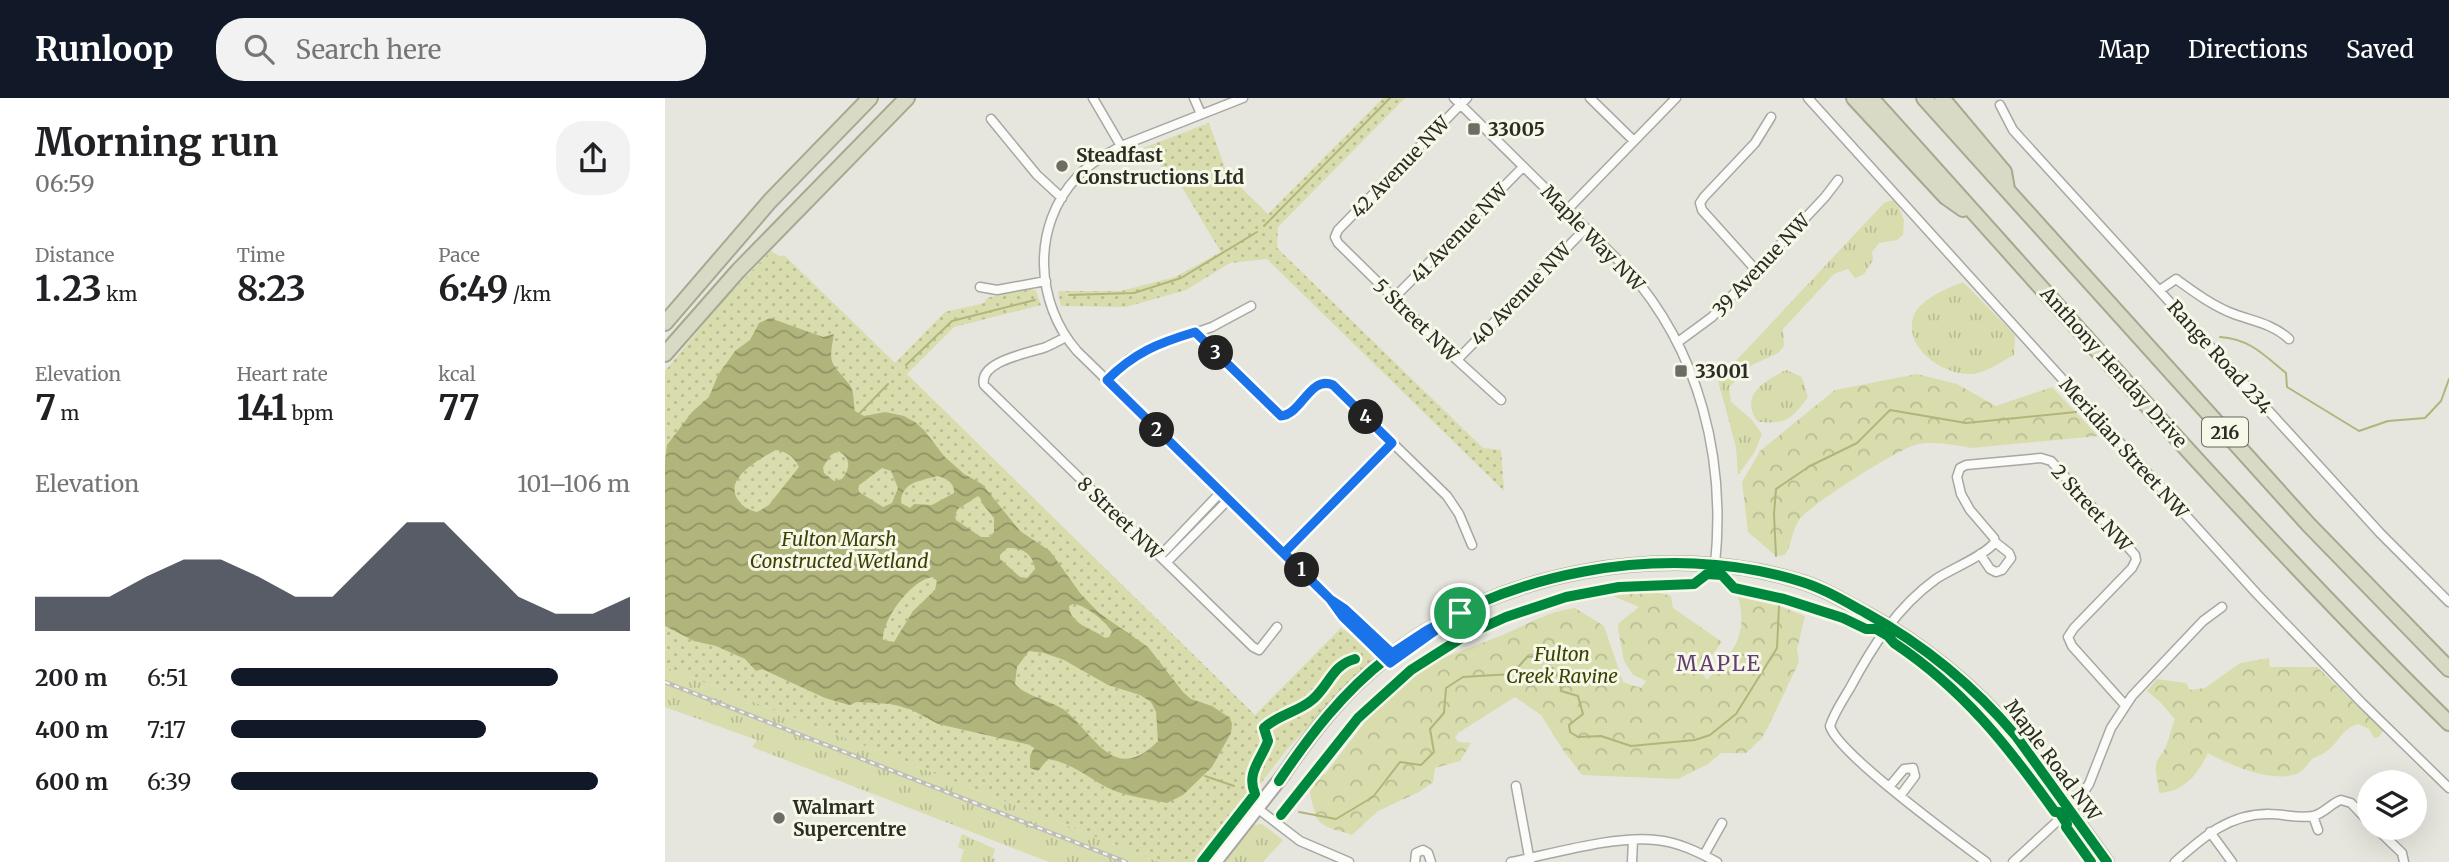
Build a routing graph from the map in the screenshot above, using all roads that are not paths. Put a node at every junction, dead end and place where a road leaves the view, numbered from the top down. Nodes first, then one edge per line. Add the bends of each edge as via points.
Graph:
1 (863, 98) edge
2 (870, 98) edge
3 (907, 98) edge
4 (919, 98) edge
5 (1093, 98) edge
6 (1194, 98) edge
7 (1243, 98) edge
8 (1590, 98) edge
9 (1676, 98) edge
10 (1808, 98) edge
11 (1854, 98) edge
12 (1871, 98) edge
13 (1924, 98) edge
14 (1943, 98) edge
15 (1461, 100) edge
16 (2000, 105) dead end
17 (1201, 114) junction
18 (1771, 117) dead end
19 (991, 119) dead end
20 (1634, 141) junction
21 (1121, 146) junction
22 (817, 152) junction
23 (1523, 167) junction
24 (1838, 180) dead end
25 (2007, 190) junction
26 (1062, 198) junction
27 (1567, 210) junction
28 (783, 226) junction
29 (1586, 228) junction
30 (1992, 232) junction
31 (1335, 237) joint
32 (1755, 269) junction
33 (1046, 281) junction
34 (979, 287) dead end
35 (2160, 290) junction
36 (1394, 299) junction
37 (1251, 306) dead end
38 (665, 323) edge
39 (1195, 332) junction
40 (1066, 337) junction
41 (2288, 339) dead end
42 (1678, 342) junction
43 (665, 354) edge
44 (1457, 360) junction
45 (1107, 380) junction
46 (1501, 400) dead end
47 (1392, 443) junction
48 (1220, 493) junction
49 (1228, 499) junction
50 (1994, 542) junction
51 (1472, 545) dead end
52 (1284, 553) junction
53 (1980, 554) junction
54 (1163, 559) junction
55 (1715, 565) junction
56 (2449, 603) edge
57 (2222, 607) dead end
58 (1889, 625) junction
59 (1277, 627) dead end
60 (1391, 658) junction
61 (2449, 669) edge
62 (2125, 705) junction
63 (2449, 723) edge
64 (1516, 786) dead end
65 (1889, 787) junction
66 (2449, 788) edge
67 (1900, 796) junction
68 (1257, 808) junction
69 (2357, 809) edge
70 (2070, 811) junction
71 (2313, 816) junction
72 (1722, 822) dead end
73 (2318, 830) dead end
74 (2210, 832) junction
75 (1633, 839) junction
76 (2388, 840) edge
77 (1704, 855) junction
78 (1529, 860) edge
79 (2404, 861) edge
80 (1215, 862) edge
81 (1349, 862) edge
82 (1415, 862) edge
83 (1431, 862) edge
84 (1511, 862) edge
85 (1632, 862) edge
86 (1717, 862) edge
87 (1986, 862) edge
88 (2013, 862) edge
89 (2107, 862) edge
90 (2175, 862) edge
91 (2232, 862) edge

1 - 22 highway
2 - 22 highway
3 - 28 highway
4 - 28 highway
5 - 21 street
6 - 17 street
7 - 17 street
8 - 20 street
9 - 20 street
10 - 66 street, Meridian Street NW via 2257,594
11 - 30 highway via 1946,197
12 - 30 highway, Anthony Henday Drive / 216
13 - 25 highway, Anthony Henday Drive / 216
14 - 25 highway via 2004,172
15 - 23 street, Maple Way NW
15 - 31 street, 42 Avenue NW
16 - 35 street, Range Road 234 via 2013,130
17 - 21 street
18 - 32 street via 1755,143 1700,203
19 - 26 street
20 - 27 street
21 - 26 street via 1088,167
22 - 38 highway
23 - 27 street, Maple Way NW
23 - 36 street, 41 Avenue NW
24 - 32 street, 39 Avenue NW
25 - 61 highway, Anthony Henday Drive / 216 via 2308,524
26 - 33 street via 1047,232
27 - 29 street, Maple Way NW
28 - 43 highway
29 - 42 street, Maple Way NW via 1634,276
29 - 44 street, 40 Avenue NW
30 - 63 highway, Anthony Henday Drive / 216 via 2273,542
31 - 36 street, 5 Street NW
32 - 42 street, 39 Avenue NW via 1712,317
33 - 34 street via 997,290
33 - 40 street
35 - 41 street via 2176,279 2231,313 2270,326
35 - 56 street, Range Road 234
36 - 44 street, 5 Street NW
37 - 39 street
39 - 45 street via 1137,354
39 - 47 street via 1276,413 1289,414 1325,382
40 - 45 street
40 - 54 street, 8 Street NW via 995,365 983,383
42 - 55 street, Maple Way NW via 1713,447
44 - 46 street, 5 Street NW
45 - 48 street
47 - 51 street via 1452,502
47 - 52 street
48 - 49 street
48 - 54 street
49 - 52 street
49 - 54 street
50 - 53 street
50 - 53 street via 2011,556 2002,570 1992,571
50 - 62 street, 2 Street NW via 1961,494 1960,468 2046,459 2132,551 2136,560 2132,568 2069,637
52 - 60 street
53 - 58 street via 1927,586
54 - 59 street, 8 Street NW via 1259,650
55 - 58 street, Maple Road NW via 1765,574
55 - 60 street, Maple Road NW via 1639,565 1585,571 1528,586 1460,613
57 - 62 street via 2203,621
58 - 65 street via 1867,656 1830,729
58 - 70 street, Maple Road NW via 1982,698
60 - 68 street, Maple Road NW
62 - 70 street via 2089,784
64 - 78 street
65 - 67 street
65 - 67 street via 1904,769 1913,768 1915,776
67 - 87 street
68 - 80 street, Maple Road NW
68 - 81 street via 1300,841
69 - 71 street via 2341,800
70 - 88 street
70 - 89 street, Maple Road NW
71 - 73 street
71 - 74 street via 2252,815
72 - 77 street
74 - 90 street
74 - 91 street
75 - 77 street via 1655,839
75 - 78 street
75 - 85 street
76 - 79 street
77 - 86 street
78 - 84 street
82 - 83 street via 1416,853 1423,850

